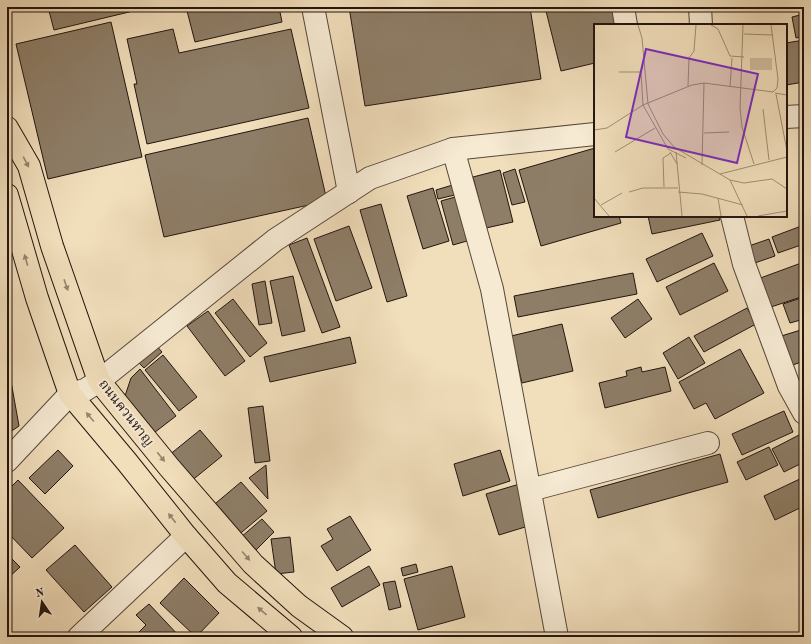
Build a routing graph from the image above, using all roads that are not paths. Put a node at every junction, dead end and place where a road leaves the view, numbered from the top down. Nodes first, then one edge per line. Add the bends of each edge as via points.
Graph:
1 (313, 7) edge
2 (623, 7) edge
3 (700, 7) edge
4 (626, 24) edge
5 (701, 24) edge
6 (804, 116) edge
7 (787, 117) edge
8 (7, 128) edge
9 (594, 134) edge
10 (453, 149) junction
11 (349, 192) junction
12 (7, 195) edge
13 (732, 217) edge
14 (99, 382) junction
15 (70, 394) junction
16 (804, 413) edge
17 (708, 443) dead end
18 (7, 461) edge
19 (530, 490) junction
20 (186, 536) junction
21 (79, 637) edge
22 (291, 637) edge
23 (342, 637) edge
24 (557, 637) edge

1 - 11 street
2 - 4 street
3 - 5 street
6 - 7 street
8 -> 14 main road, ถนนควนหาญ via 29,166 52,246
9 - 10 street
10 - 11 street via 370,178
10 - 19 street via 492,288
11 - 14 street via 275,240
15 -> 12 main road, ถนนควนหาญ via 37,298
13 - 16 street via 744,264 789,386
14 - 15 street via 85,390
14 -> 23 main road, ถนนควนหาญ via 253,564 299,606
15 - 18 street
20 -> 15 main road, ถนนควนหาญ
17 - 19 street
19 - 24 street
20 - 21 street
22 -> 20 main road, ถนนควนหาญ via 227,583

